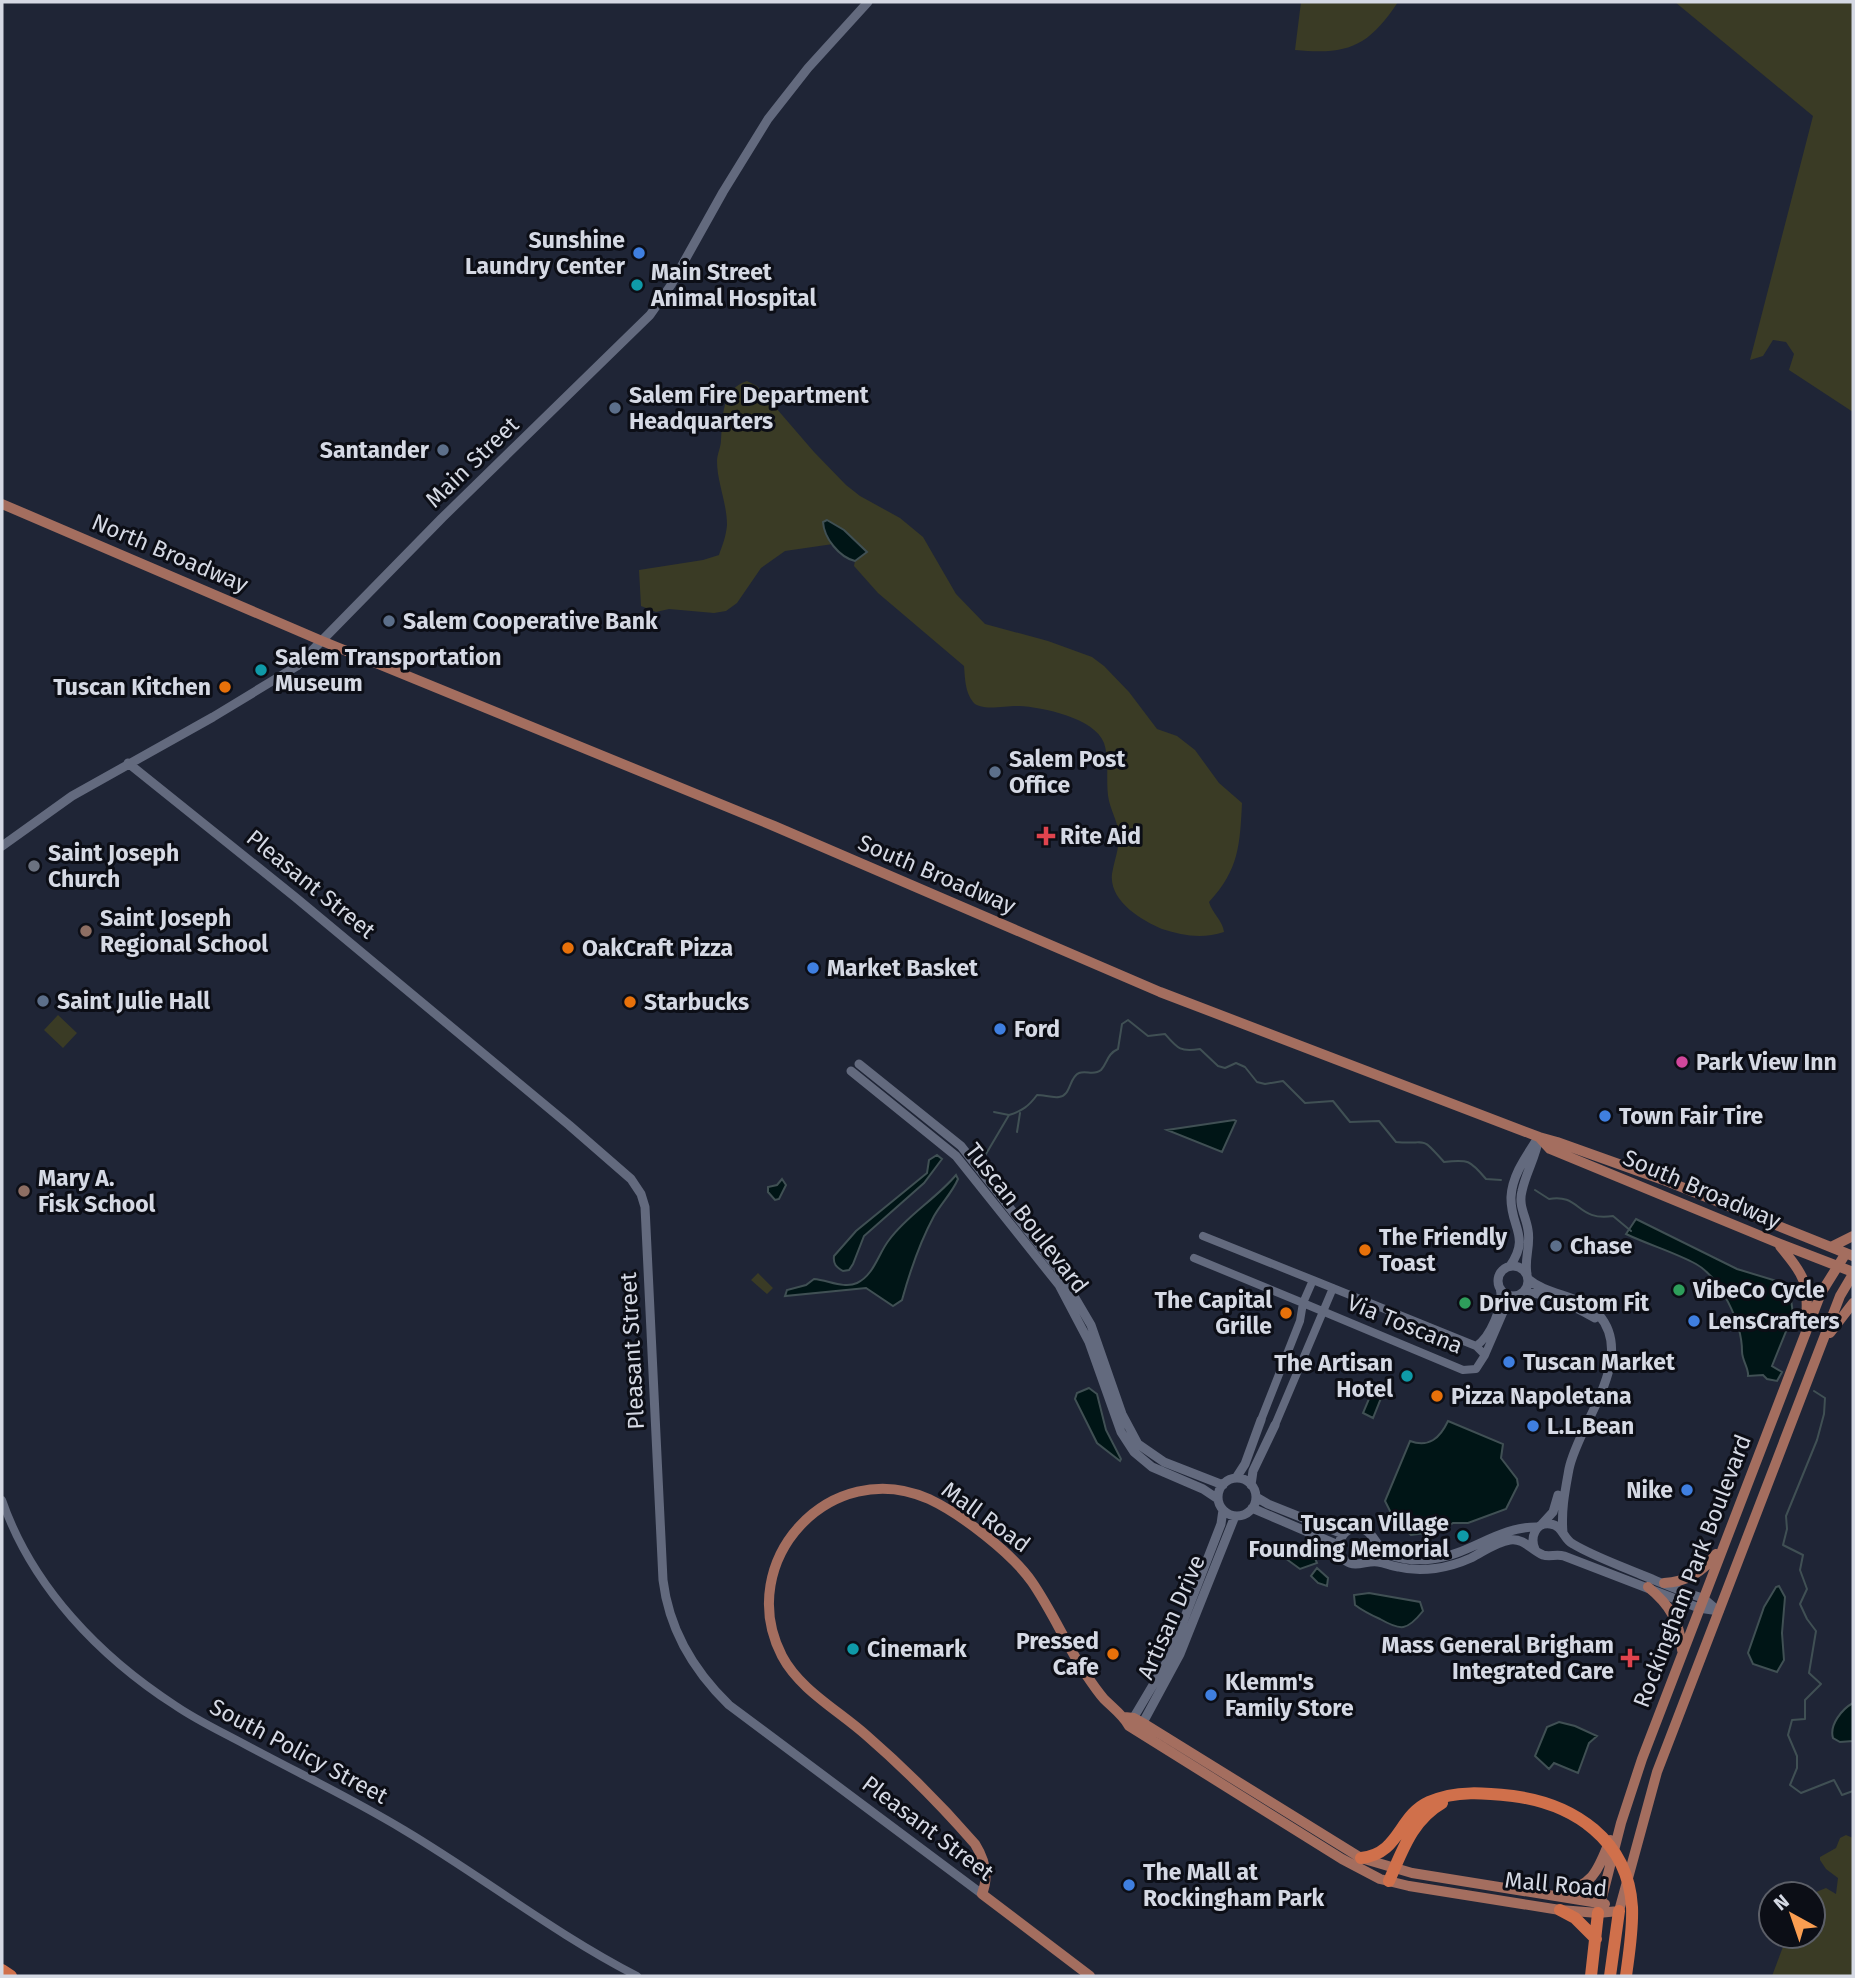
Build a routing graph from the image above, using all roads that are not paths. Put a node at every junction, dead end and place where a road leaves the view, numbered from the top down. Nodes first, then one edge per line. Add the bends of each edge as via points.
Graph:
1 (868, 2) edge
2 (2, 504) edge
3 (322, 641) junction
4 (128, 764) junction
5 (2, 846) edge
6 (859, 1064) dead end
7 (850, 1071) dead end
8 (1538, 1138) junction
9 (1203, 1236) dead end
10 (1853, 1236) edge
11 (1778, 1243) junction
12 (1831, 1247) junction
13 (1851, 1251) edge
14 (1194, 1258) dead end
15 (1837, 1265) junction
16 (1510, 1266) junction
17 (1853, 1273) edge
18 (1527, 1277) junction
19 (1313, 1280) junction
20 (1333, 1288) junction
21 (1500, 1290) junction
22 (1518, 1295) junction
23 (1303, 1303) junction
24 (1853, 1303) edge
25 (1323, 1312) junction
26 (1607, 1327) junction
27 (1806, 1334) junction
28 (1476, 1346) junction
29 (1821, 1347) junction
30 (1485, 1355) junction
31 (1261, 1420) joint
32 (1275, 1425) joint
33 (1569, 1469) junction
34 (1236, 1478) junction
35 (1223, 1485) junction
36 (1251, 1485) junction
37 (1256, 1497) junction
38 (1218, 1499) junction
39 (2, 1500) edge
40 (1252, 1508) junction
41 (1223, 1510) junction
42 (1235, 1516) junction
43 (1540, 1526) junction
44 (1343, 1534) junction
45 (1564, 1536) junction
46 (1373, 1538) junction
47 (1724, 1544) junction
48 (1338, 1545) junction
49 (1536, 1551) junction
50 (1555, 1554) junction
51 (1364, 1563) junction
52 (1664, 1583) junction
53 (1648, 1587) junction
54 (1701, 1603) junction
55 (1719, 1611) junction
56 (1683, 1653) junction
57 (1133, 1723) junction
58 (1454, 1795) junction
59 (1621, 1823) junction
60 (1361, 1858) junction
61 (1392, 1875) junction
62 (982, 1894) junction
63 (1551, 1894) junction
64 (1600, 1907) junction
65 (1560, 1910) junction
66 (1619, 1911) junction
67 (1596, 1940) junction
68 (2, 1970) edge
69 (11, 1976) edge
70 (637, 1976) edge
71 (1090, 1976) edge
72 (1591, 1976) edge
73 (1610, 1976) edge
74 (1626, 1976) edge

1 - 3 main road, Main Street via 768,119 650,315
2 - 3 main road, North Broadway
3 - 4 main road, Main Street via 279,678
3 - 8 main road, South Broadway via 1154,989
4 - 5 main road, Main Street via 72,796
4 - 62 main road, Pleasant Street via 351,943 636,1186 645,1207 662,1568 673,1627 697,1669 729,1704
6 - 35 main road, Tuscan Boulevard via 961,1146 1058,1269 1091,1325 1122,1414 1138,1444 1164,1462
7 - 38 main road, Tuscan Boulevard via 956,1156 1059,1285 1089,1342 1121,1432 1134,1452 1152,1467
8 - 11 main road, South Broadway via 1550,1149
8 - 12 main road, South Broadway via 1670,1182
8 - 16 main road via 1520,1166 1512,1190 1521,1243
8 - 18 main road via 1521,1195 1529,1235
9 - 19 street, Via Toscana
10 - 12 main road
11 - 15 main road, South Broadway
11 - 27 main road via 1807,1287
12 - 13 main road, South Broadway
13 - 15 main road, Rockingham Park Boulevard
14 - 23 street, Via Toscana
15 - 17 main road, South Broadway
15 - 27 main road, Rockingham Park Boulevard
16 - 18 main road via 1520,1267
16 - 21 main road via 1498,1275
17 - 29 main road, Rockingham Park Boulevard
18 - 22 main road via 1528,1284
18 - 26 main road via 1539,1287 1588,1307
19 - 20 street, Via Toscana
19 - 23 street
20 - 25 street
20 - 28 street, Via Toscana
21 - 22 main road
21 - 28 street, Via Toscana via 1501,1301 1486,1337
22 - 26 main road via 1531,1292 1553,1299
22 - 30 street, Via Toscana via 1507,1304
23 - 25 street, Via Toscana
23 - 31 street
24 - 29 main road
25 - 30 street, Via Toscana via 1463,1370 1476,1369
25 - 32 street
26 - 33 main road via 1612,1342 1610,1368
27 - 47 main road, Rockingham Park Boulevard
28 - 30 street, Via Toscana
29 - 55 main road, Rockingham Park Boulevard
31 - 34 main road
32 - 36 main road
33 - 43 main road via 1553,1512
33 - 45 main road via 1562,1502
34 - 35 main road
34 - 36 main road
35 - 38 main road
36 - 37 main road
37 - 40 main road
37 - 44 main road
38 - 41 main road
39 - 70 street, South Policy Street via 23,1552 46,1586 100,1646 143,1682 191,1716 401,1828 582,1946
40 - 42 main road
40 - 48 main road
41 - 42 main road
41 - 57 main road, Artisan Drive via 1176,1641
42 - 57 main road, Artisan Drive via 1180,1654
43 - 45 main road via 1556,1525
43 - 46 main road via 1503,1532 1454,1555 1420,1560 1386,1553
43 - 49 main road via 1532,1541
44 - 46 main road via 1360,1528
44 - 48 main road
45 - 50 main road via 1562,1548
45 - 52 main road via 1597,1557
46 - 51 main road via 1375,1549
47 - 52 main road via 1694,1575
47 - 54 main road, Rockingham Park Boulevard
48 - 51 main road via 1347,1561
49 - 50 main road via 1545,1556
49 - 51 main road via 1511,1540 1433,1569
50 - 53 main road
52 - 54 main road
53 - 54 main road
53 - 56 main road via 1675,1616
54 - 55 main road
54 - 56 main road, Rockingham Park Boulevard
55 - 66 main road, Rockingham Park Boulevard via 1657,1772
56 - 59 main road, Rockingham Park Boulevard
57 - 60 main road, Mall Road
57 - 61 main road, Mall Road via 1342,1859 1363,1871
57 - 62 main road, Mall Road via 1092,1683 1023,1569 936,1503 902,1491 863,1491 825,1505 795,1530 775,1565 769,1595 771,1626 781,1653 798,1678 875,1743 975,1844 986,1873
58 - 60 highway via 1424,1805 1384,1850
58 - 61 highway via 1428,1812 1414,1829
58 - 74 highway via 1483,1792 1551,1804 1573,1814 1604,1840 1622,1866 1630,1891
59 - 63 main road via 1594,1876 1580,1886
59 - 64 main road, Rockingham Park Boulevard
60 - 61 main road, Mall Road
61 - 63 main road, Mall Road
61 - 65 main road, Mall Road
62 - 71 main road, Pleasant Street
63 - 64 main road, Mall Road
64 - 65 main road, Mall Road
64 - 66 main road, Mall Road
64 - 67 highway
65 - 67 highway
66 - 73 highway
67 - 72 highway
68 - 69 highway

